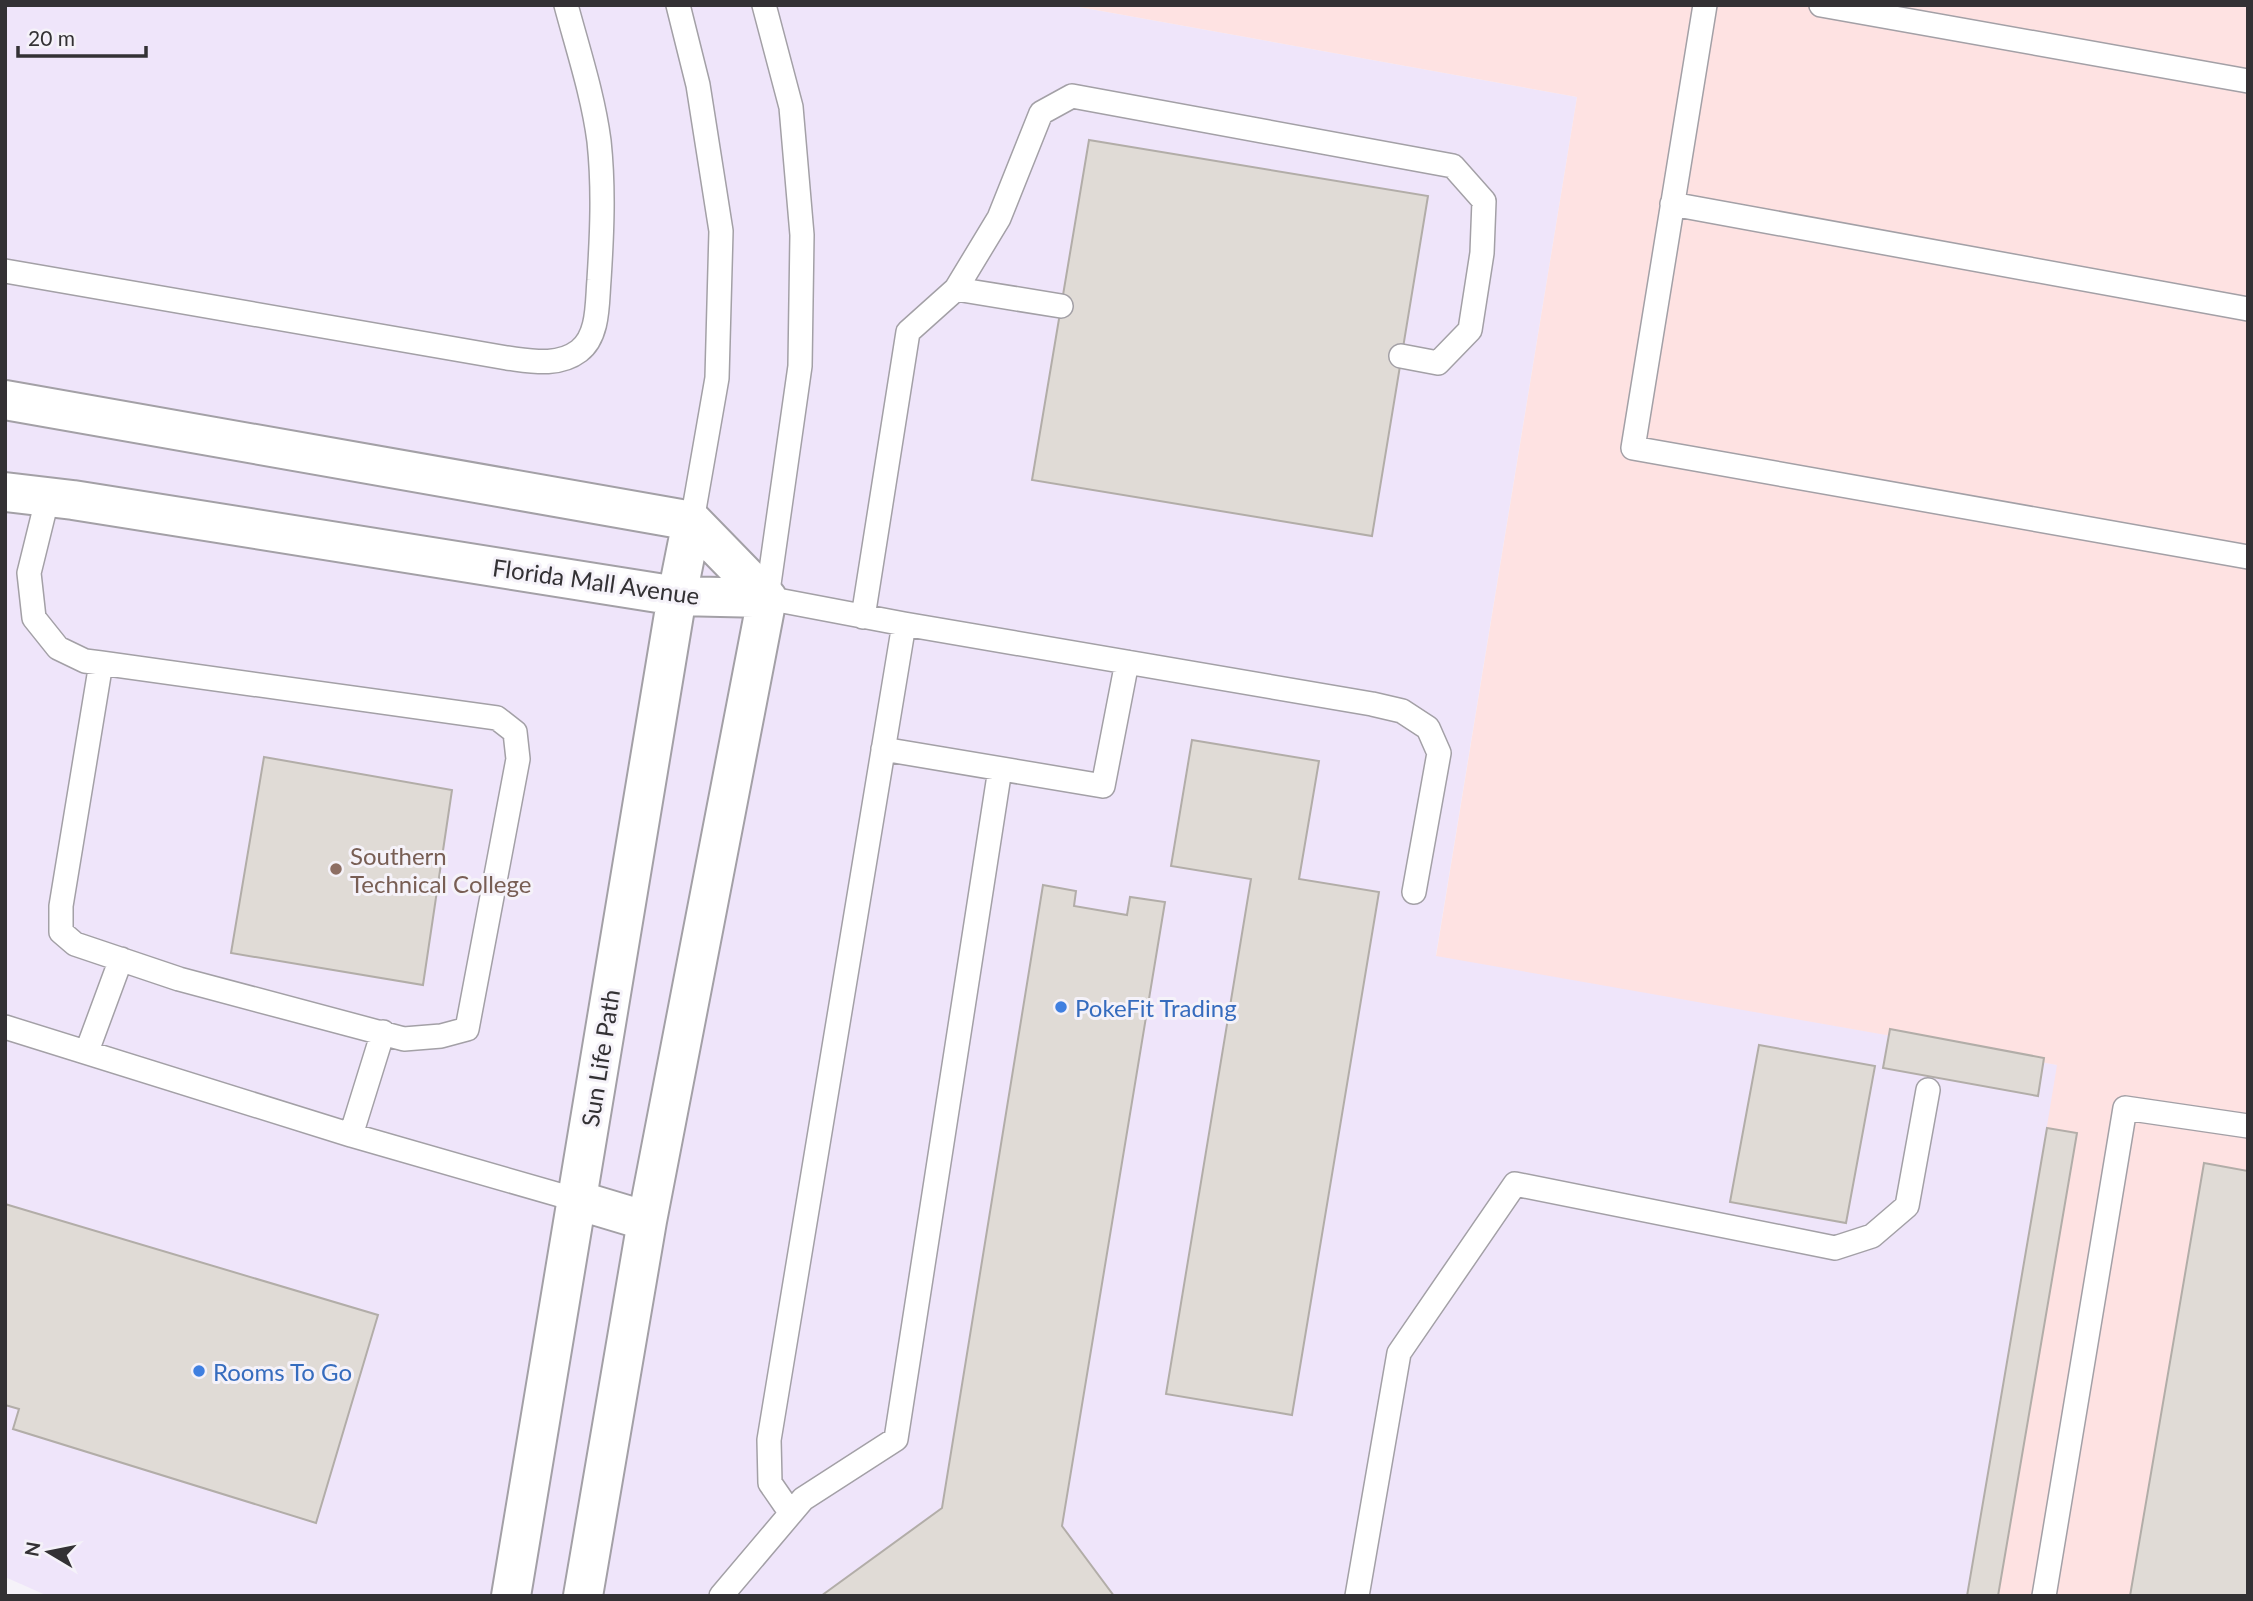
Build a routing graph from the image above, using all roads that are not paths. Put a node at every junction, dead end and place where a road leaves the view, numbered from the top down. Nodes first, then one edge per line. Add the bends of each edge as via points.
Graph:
1 (566, 5) edge
2 (678, 5) edge
3 (764, 5) edge
4 (1705, 5) edge
5 (1821, 5) edge
6 (2248, 81) edge
7 (1672, 204) junction
8 (5, 271) edge
9 (956, 289) junction
10 (1061, 306) dead end
11 (2248, 309) edge
12 (1401, 356) dead end
13 (5, 400) edge
14 (5, 492) edge
15 (48, 496) junction
16 (692, 522) junction
17 (2248, 557) edge
18 (677, 596) junction
19 (766, 598) junction
20 (863, 617) junction
21 (904, 624) junction
22 (101, 663) junction
23 (1127, 663) junction
24 (883, 749) junction
25 (1000, 769) junction
26 (1414, 892) dead end
27 (121, 959) junction
28 (5, 1027) edge
29 (383, 1032) junction
30 (87, 1051) junction
31 (1928, 1090) dead end
32 (2248, 1126) edge
33 (351, 1135) junction
34 (577, 1200) junction
35 (647, 1221) junction
36 (790, 1512) junction
37 (511, 1596) edge
38 (583, 1596) edge
39 (720, 1596) edge
40 (1357, 1596) edge
41 (2045, 1596) edge

1 - 8 lane via 593,108 603,208 592,333 581,350 562,360 506,358
2 - 16 lane via 698,85 721,231 717,378
3 - 19 lane via 791,107 802,235 800,366
4 - 7 lane
5 - 6 lane
7 - 11 lane
7 - 17 lane via 1633,448
9 - 10 lane
9 - 12 lane via 999,218 1041,113 1072,96 1453,166 1484,201 1482,253 1470,330 1438,363
9 - 20 lane via 908,332
13 - 16 street
14 - 15 street, Florida Mall Avenue
15 - 18 street, Florida Mall Avenue
15 - 22 lane via 29,573 34,618 58,648
16 - 18 street, Sun Life Path
16 - 19 street, Florida Mall Avenue
18 - 19 street, Florida Mall Avenue
18 - 34 street, Sun Life Path
19 - 20 lane
19 - 35 street
20 - 21 lane
21 - 23 lane
21 - 24 lane
22 - 27 lane via 61,906 61,932 75,944
22 - 29 lane via 497,718 515,732 518,760 467,1029 404,1039
23 - 25 lane via 1103,786
23 - 26 lane via 1372,704 1402,711 1429,728 1439,753
24 - 25 lane
24 - 36 lane via 769,1440 770,1483
25 - 36 lane via 896,1439
27 - 29 lane via 179,979
27 - 30 lane
28 - 30 lane
29 - 33 lane
30 - 33 lane
31 - 40 lane via 1908,1206 1872,1236 1835,1248 1515,1184 1399,1353
32 - 41 lane via 2125,1108
33 - 34 lane
34 - 35 street
34 - 37 street, Sun Life Path
35 - 38 street
36 - 39 lane

